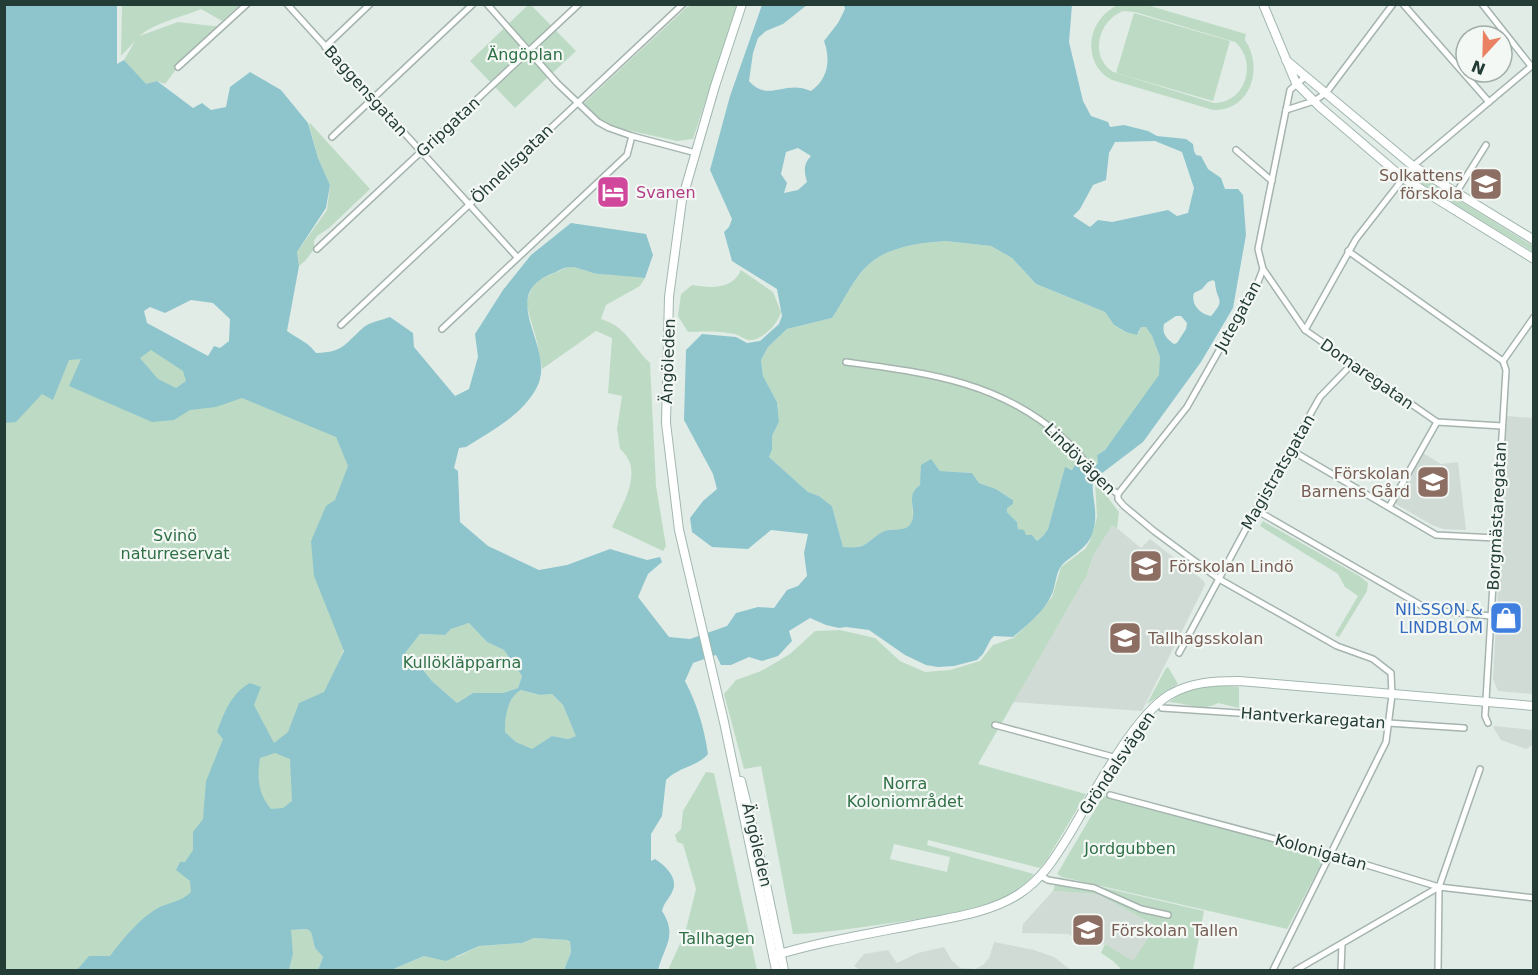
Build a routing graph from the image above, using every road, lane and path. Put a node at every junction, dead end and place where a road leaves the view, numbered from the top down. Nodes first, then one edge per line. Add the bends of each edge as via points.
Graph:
1 (247, 4) edge
2 (287, 4) edge
3 (370, 4) edge
4 (474, 4) edge
5 (487, 4) edge
6 (579, 4) edge
7 (683, 4) edge
8 (742, 4) edge
9 (1263, 4) edge
10 (1393, 4) edge
11 (1403, 4) edge
12 (1482, 4) edge
13 (326, 47) junction
14 (528, 52) junction
15 (1285, 59) junction
16 (1532, 65) edge
17 (178, 67) dead end
18 (1306, 76) junction
19 (1296, 84) junction
20 (1326, 93) junction
21 (373, 99) junction
22 (1314, 101) junction
23 (1489, 102) junction
24 (576, 103) junction
25 (1286, 110) junction
26 (632, 136) junction
27 (332, 137) dead end
28 (1486, 145) dead end
29 (1236, 150) dead end
30 (421, 152) junction
31 (696, 153) junction
32 (1413, 166) junction
33 (1403, 178) junction
34 (1272, 181) junction
35 (1456, 193) junction
36 (469, 205) junction
37 (1533, 240) edge
38 (317, 249) dead end
39 (1348, 251) junction
40 (517, 257) junction
41 (1533, 259) edge
42 (1263, 269) junction
43 (1533, 317) edge
44 (341, 325) dead end
45 (441, 329) dead end
46 (1305, 330) junction
47 (1503, 361) junction
48 (846, 362) dead end
49 (1353, 363) junction
50 (1437, 422) junction
51 (1502, 426) junction
52 (1291, 450) junction
53 (1118, 494) junction
54 (1389, 507) junction
55 (1256, 510) junction
56 (1496, 538) junction
57 (1219, 579) junction
58 (1491, 616) junction
59 (1179, 653) dead end
60 (1392, 695) junction
61 (1486, 703) junction
62 (1533, 706) edge
63 (1162, 708) dead end
64 (1388, 723) junction
65 (1488, 723) dead end
66 (994, 725) dead end
67 (1464, 728) dead end
68 (1117, 758) junction
69 (1480, 769) dead end
70 (1110, 795) dead end
71 (1331, 854) junction
72 (1041, 876) junction
73 (1439, 887) junction
74 (1533, 898) edge
75 (1168, 915) dead end
76 (1342, 944) junction
77 (777, 955) junction
78 (776, 970) edge
79 (784, 970) edge
80 (1273, 970) edge
81 (1296, 970) edge
82 (1341, 970) edge
83 (1438, 970) edge

1 - 17 street
2 - 13 street, Baggensgatan
3 - 13 street
4 - 21 street
5 - 14 street
6 - 14 street, Gripgatan
7 - 24 street, Öhnellsgatan
8 - 31 main road, Ängöleden
9 - 15 main road
10 - 20 street
11 - 23 street
12 - 16 street
13 - 21 street, Baggensgatan
14 - 24 street
14 - 30 street, Gripgatan
15 - 18 main road
15 - 19 main road
16 - 23 street
18 - 19 street
18 - 20 main road
19 - 22 main road
19 - 25 street, Jutegatan via 1290,90
20 - 22 street
20 - 32 main road
21 - 27 street
21 - 30 street, Baggensgatan
22 - 25 street
22 - 33 main road
23 - 32 street
24 - 26 street via 598,122
24 - 36 street, Öhnellsgatan
25 - 34 street, Jutegatan
26 - 31 street
26 - 40 street via 627,155
28 - 35 street
29 - 34 street
30 - 36 street, Baggensgatan
30 - 38 street, Gripgatan
31 - 77 main road, Ängöleden via 682,200 669,297 666,423 679,530
32 - 33 street
32 - 35 main road
33 - 39 street
33 - 41 main road
34 - 42 street, Jutegatan via 1258,249
35 - 37 main road
36 - 40 street, Baggensgatan
36 - 44 street, Öhnellsgatan
39 - 46 street
39 - 47 street
40 - 45 street
42 - 46 street, Domaregatan
42 - 53 street, Jutegatan via 1187,407
43 - 47 street
46 - 49 street, Domaregatan
47 - 51 street, Borgmästaregatan via 1506,370
48 - 53 street, Lindövägen via 926,373 980,387 1042,421 1064,438
49 - 50 street, Domaregatan
49 - 52 street, Magistratsgatan via 1320,397
50 - 51 street
50 - 54 street
51 - 56 street, Borgmästaregatan
52 - 54 street
52 - 55 street, Magistratsgatan
53 - 57 street, Lindövägen via 1124,506
54 - 56 street via 1436,535
55 - 57 street, Magistratsgatan
55 - 58 street via 1429,610
56 - 58 street, Borgmästaregatan
57 - 59 street, Magistratsgatan
57 - 60 street, Lindövägen via 1337,646 1380,662 1391,673
58 - 61 street, Borgmästaregatan
60 - 61 main road, Gröndalsvägen
60 - 64 street
60 - 68 main road, Gröndalsvägen via 1239,681 1198,683 1173,693 1150,711
61 - 62 main road, Gröndalsvägen
61 - 65 street, Borgmästaregatan
63 - 64 street, Hantverkaregatan
64 - 67 street, Hantverkaregatan
64 - 71 street via 1386,742
66 - 68 street
68 - 72 main road, Gröndalsvägen
69 - 73 street
70 - 71 street, Kolonigatan
71 - 73 street, Kolonigatan
71 - 80 street
72 - 75 street via 1094,888 1141,909
72 - 77 main road, Gröndalsvägen via 1019,894 995,906
73 - 74 street, Kolonigatan
73 - 76 street
73 - 83 street
76 - 81 street
76 - 82 street
77 - 78 main road, Ängöleden
77 - 79 main road, Ängöleden

